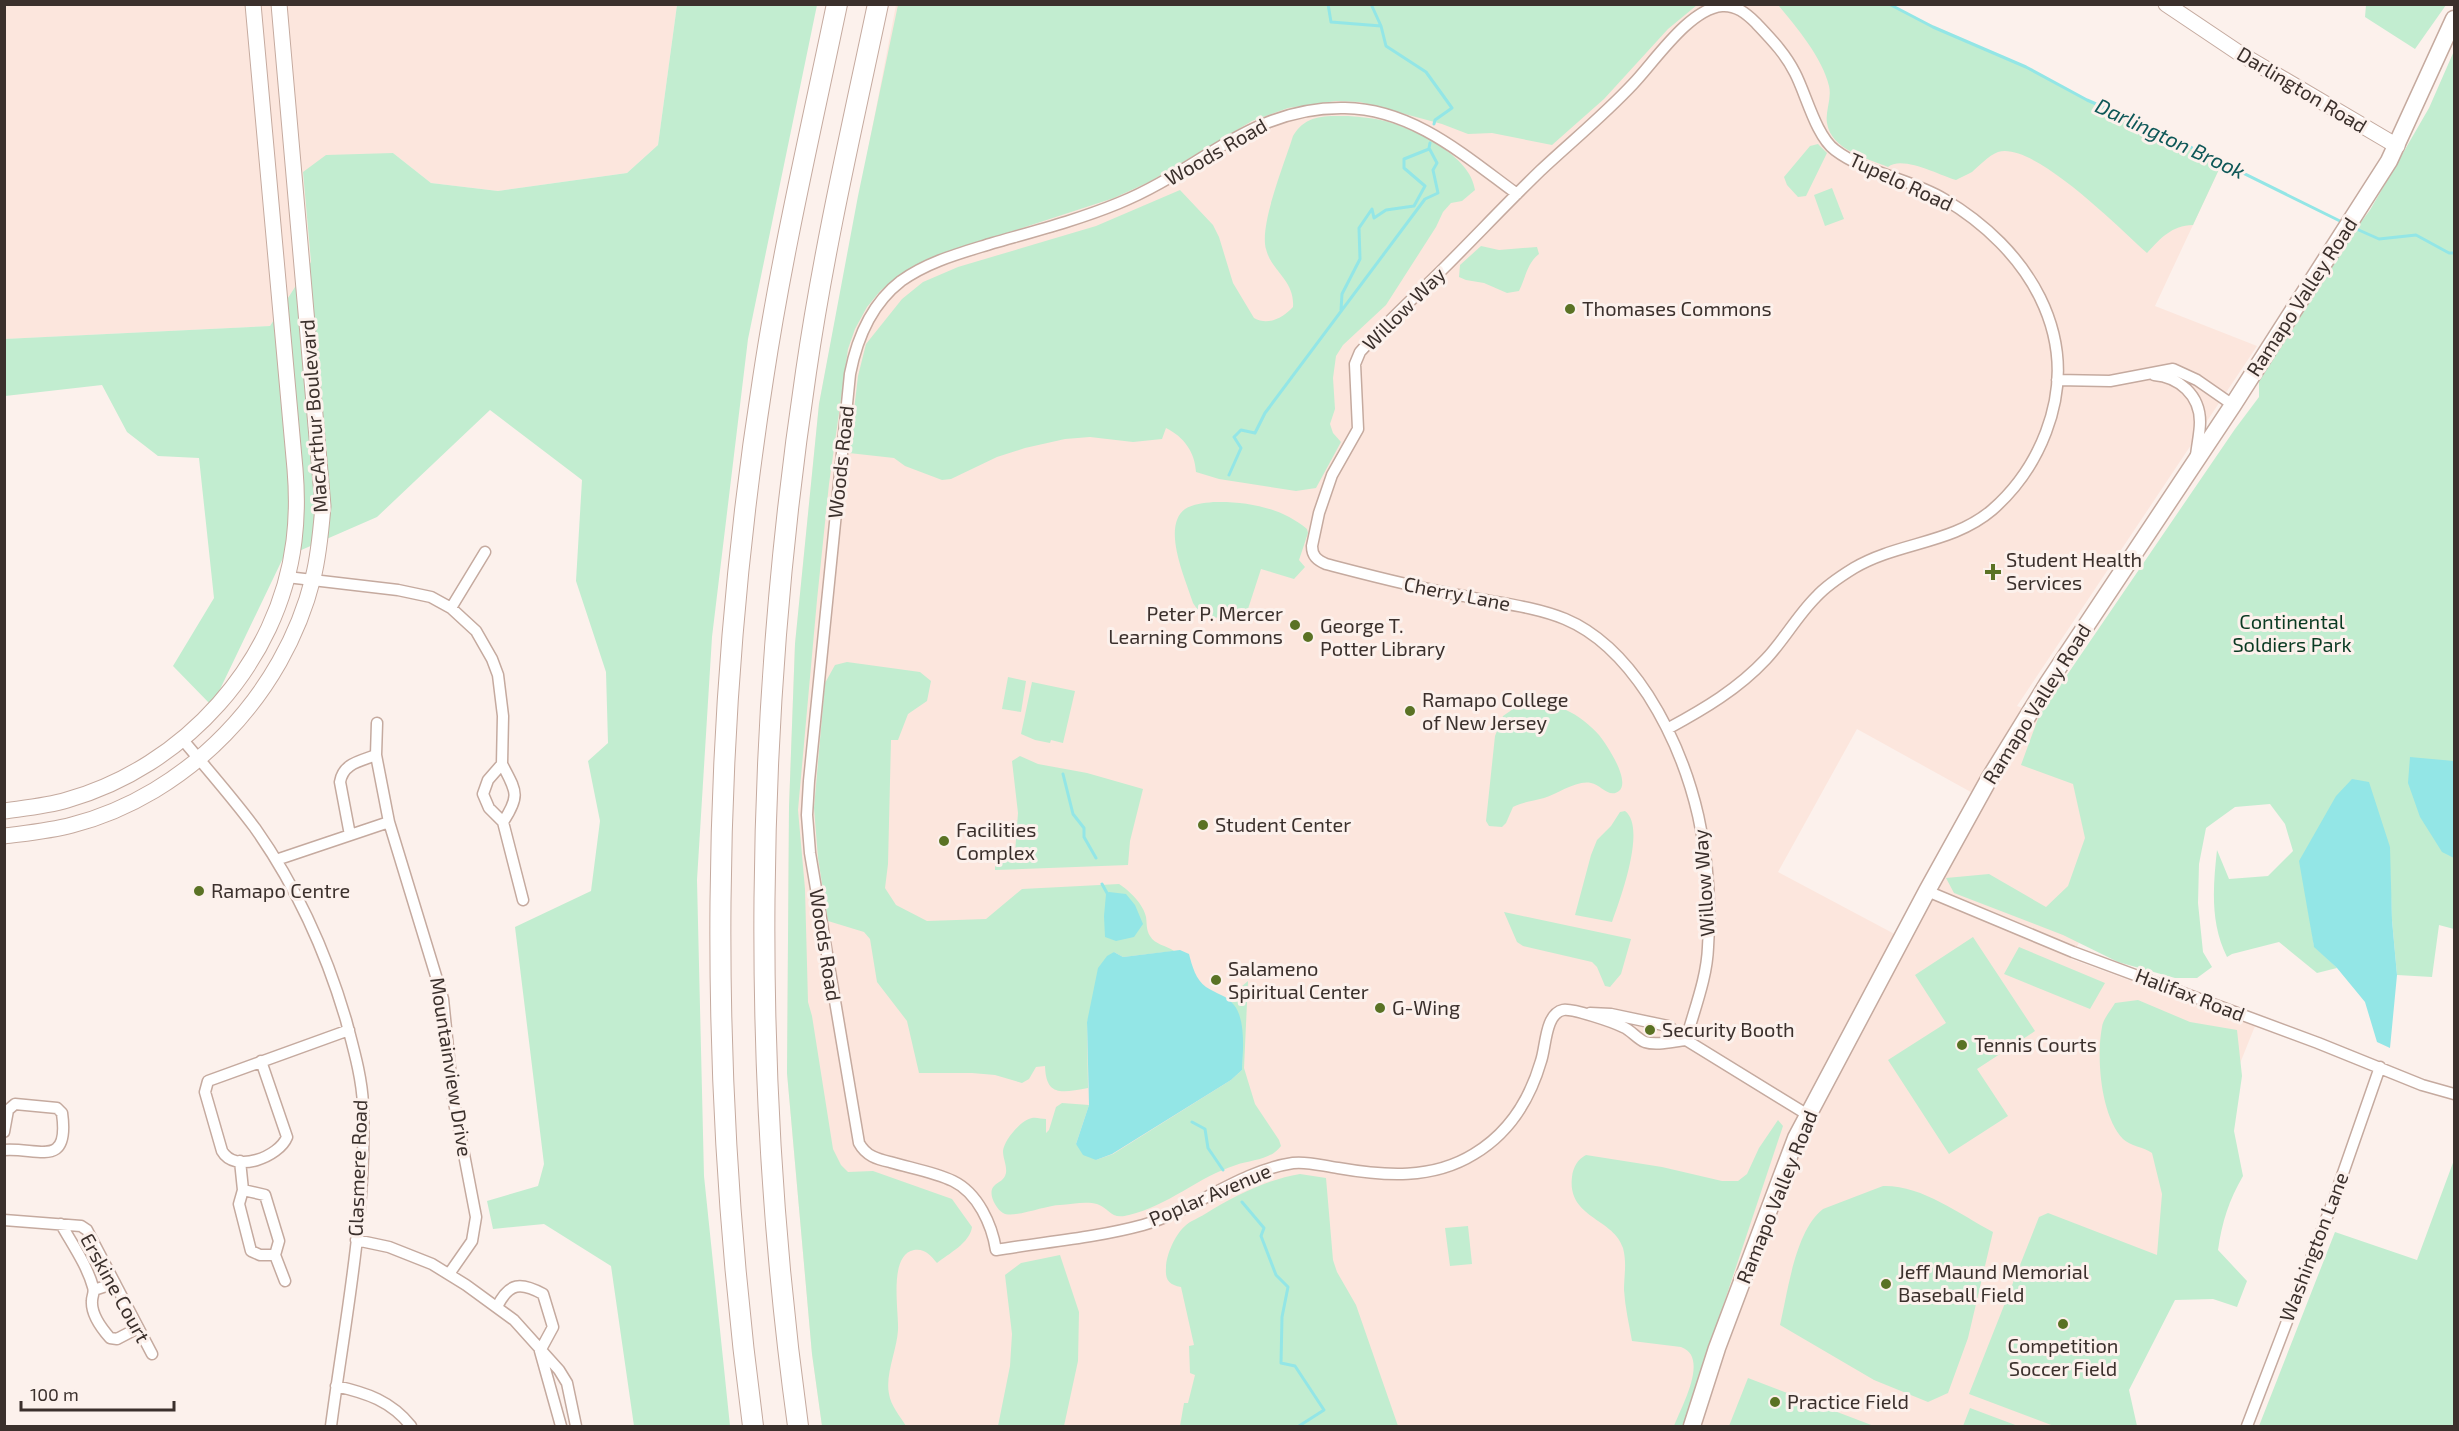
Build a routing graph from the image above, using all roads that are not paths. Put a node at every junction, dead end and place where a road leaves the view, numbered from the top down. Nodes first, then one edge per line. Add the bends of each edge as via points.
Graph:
1 (253, 4) edge
2 (279, 4) edge
3 (837, 4) edge
4 (878, 4) edge
5 (2166, 4) edge
6 (2454, 19) edge
7 (2397, 146) junction
8 (1517, 194) junction
9 (2145, 374) junction
10 (2057, 380) junction
11 (2233, 405) junction
12 (1347, 448) joint
13 (2196, 462) junction
14 (485, 552) dead end
15 (287, 577) junction
16 (313, 579) junction
17 (451, 608) junction
18 (377, 723) dead end
19 (1669, 728) junction
20 (183, 740) junction
21 (376, 755) junction
22 (199, 759) junction
23 (502, 764) junction
24 (4, 810) edge
25 (389, 822) junction
26 (503, 822) junction
27 (350, 835) junction
28 (4, 836) edge
29 (276, 860) junction
30 (1927, 891) junction
31 (523, 900) dead end
32 (1585, 1014) junction
33 (349, 1030) junction
34 (1686, 1040) junction
35 (261, 1061) junction
36 (2380, 1067) junction
37 (2454, 1094) edge
38 (1808, 1115) junction
39 (4, 1132) edge
40 (4, 1150) edge
41 (240, 1161) junction
42 (243, 1190) junction
43 (4, 1220) edge
44 (61, 1224) junction
45 (356, 1240) junction
46 (996, 1250) joint
47 (274, 1255) junction
48 (449, 1274) junction
49 (285, 1281) dead end
50 (116, 1283) junction
51 (94, 1290) junction
52 (497, 1306) junction
53 (138, 1328) junction
54 (540, 1352) junction
55 (152, 1354) dead end
56 (336, 1386) junction
57 (331, 1426) edge
58 (411, 1426) edge
59 (561, 1426) edge
60 (576, 1426) edge
61 (753, 1426) edge
62 (798, 1426) edge
63 (1692, 1426) edge
64 (2247, 1426) edge

1 - 15 main road, MacArthur Boulevard via 296,478 294,543
2 - 16 main road, MacArthur Boulevard via 321,477 321,525
3 - 61 highway via 763,379 740,565 727,727 721,902 723,1064 734,1250
4 - 62 highway via 808,359 785,534 773,673 766,904 768,1074 778,1246
5 - 7 main road, Darlington Road
6 - 7 main road, Ramapo Valley Road
7 - 11 main road, Ramapo Valley Road
8 - 10 street, Tupelo Road via 1626,92 1693,19 1718,6 1739,9 1786,57 1833,149 1941,196 1979,222 2013,254 2031,279 2050,322 2057,352
8 - 12 street, Willow Way via 1360,352 1355,364 1358,429
8 - 46 street, Woods Road via 1436,136 1404,120 1349,108 1295,112 1246,131 1167,180 1121,203 932,263 899,283 874,309 858,340 850,374 824,618 809,781 810,853 859,1143 872,1157 954,1181 981,1208
9 - 10 street via 2110,381
9 - 11 street via 2173,369 2185,373
9 - 13 street via 2179,381 2195,400 2200,421
10 - 19 street, Tupelo Road via 2042,441 2012,490 1992,510 1952,534 1863,564 1838,579 1816,597 1748,677
11 - 13 main road, Ramapo Valley Road
12 - 19 street, Cherry Lane via 1332,475 1319,513 1312,546 1316,559 1394,582 1565,619 1591,633 1624,662
13 - 30 main road, Ramapo Valley Road via 2048,683
14 - 17 street
15 - 16 street
15 - 20 main road, MacArthur Boulevard via 263,639 244,670 218,705
16 - 17 street via 409,592 431,597
16 - 22 main road, MacArthur Boulevard via 286,651 244,714
17 - 23 street via 476,632 498,675 503,716
18 - 21 street, Mountainview Drive
19 - 34 street, Willow Way via 1697,808 1709,889 1707,962
20 - 22 street, Glasmere Road
20 - 24 main road, MacArthur Boulevard via 99,790 66,801
21 - 25 street, Mountainview Drive
21 - 27 street via 350,765 341,775
22 - 28 main road, MacArthur Boulevard via 142,797 108,813 72,825
22 - 29 street, Glasmere Road
23 - 26 street via 516,790 513,807
23 - 26 street via 488,780 483,794 489,808
25 - 27 street
25 - 48 street, Mountainview Drive via 442,999 453,1096 475,1207 472,1241
26 - 31 street
27 - 29 street
29 - 33 street, Glasmere Road via 318,940
30 - 36 street, Halifax Road via 2073,952
30 - 38 main road, Ramapo Valley Road
32 - 34 street, Poplar Avenue via 1611,1014 1668,1026
32 - 34 street via 1623,1026 1644,1042
32 - 46 street, Poplar Avenue via 1566,1009 1553,1016 1532,1090 1517,1115 1474,1155 1450,1166 1378,1175 1300,1162 1281,1165 1143,1225
33 - 35 street
33 - 45 street, Glasmere Road via 363,1103
34 - 38 street, Poplar Avenue
35 - 41 street via 287,1137 279,1149 257,1159
35 - 41 street via 204,1086 222,1151 228,1159
36 - 37 street, Halifax Road
36 - 64 street, Washington Lane
38 - 63 main road, Ramapo Valley Road via 1789,1155 1721,1337
39 - 40 street via 8,1110 15,1104 57,1108 62,1113 62,1139 52,1152
41 - 42 street
42 - 47 street via 265,1195 279,1241
42 - 47 street via 239,1204 251,1251
43 - 44 street, Erskine Court
44 - 50 street, Erskine Court via 87,1230
44 - 51 street
45 - 48 street via 413,1255
45 - 56 street, Glasmere Road
47 - 49 street
48 - 52 street
50 - 51 street
50 - 53 street, Erskine Court
51 - 53 street via 94,1311 110,1338 117,1339
52 - 54 street
52 - 54 street via 503,1294 513,1287 528,1286 543,1294 553,1327
53 - 55 street, Erskine Court
54 - 59 street
54 - 60 street via 552,1361 567,1383
56 - 57 street, Glasmere Road
56 - 58 street via 379,1398

